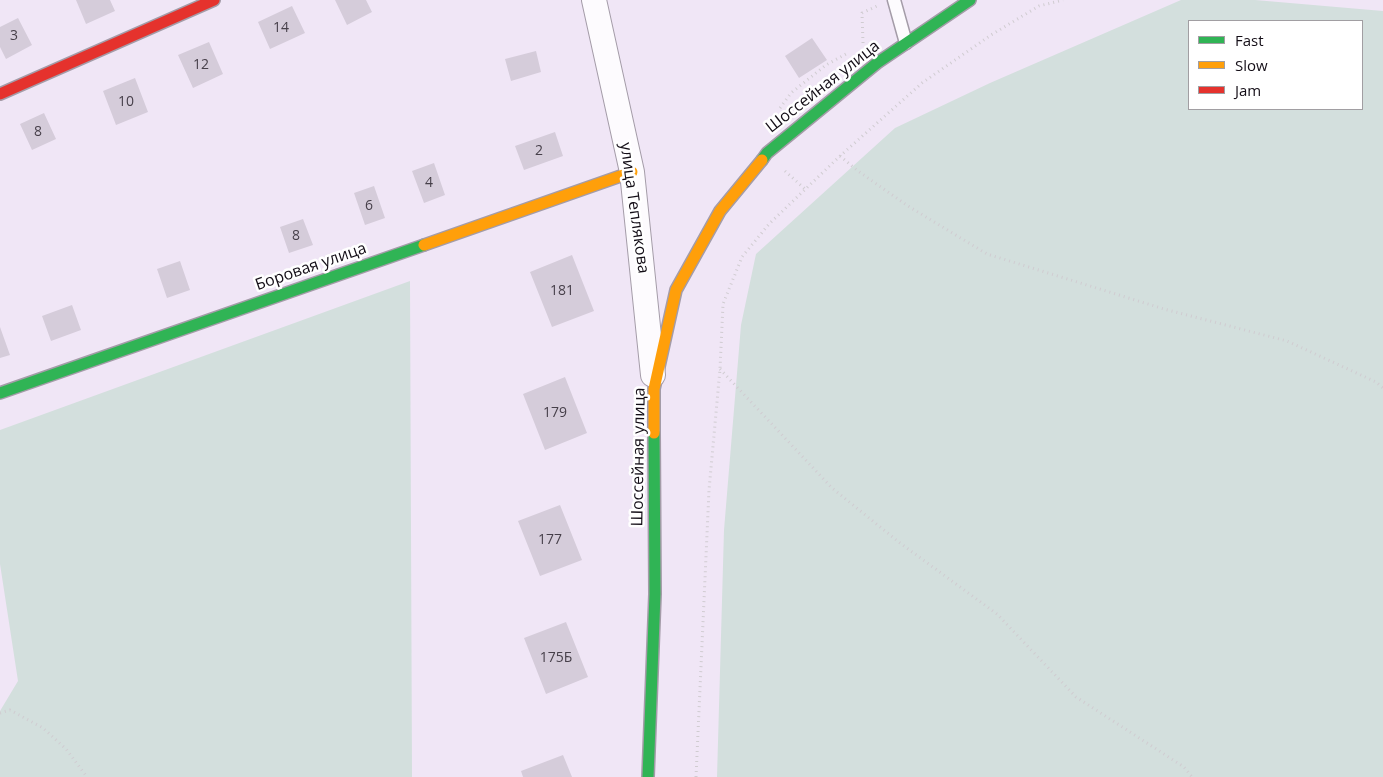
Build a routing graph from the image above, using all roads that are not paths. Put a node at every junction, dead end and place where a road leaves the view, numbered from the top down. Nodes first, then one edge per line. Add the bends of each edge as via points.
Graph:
1 (214, 0) edge
2 (594, 0) edge
3 (894, 0) edge
4 (970, 0) edge
5 (906, 43) junction
6 (0, 94) edge
7 (632, 172) junction
8 (654, 389) junction
9 (0, 393) edge
10 (648, 777) edge

1 - 6 main road
2 - 7 street, улица Теплякова
3 - 5 lane
4 - 5 main road, Шоссейная улица
5 - 8 main road, Шоссейная улица via 876,63 766,153 720,212 676,290
7 - 8 street, улица Теплякова
7 - 9 main road, Боровая улица
8 - 10 main road, Шоссейная улица via 655,594

